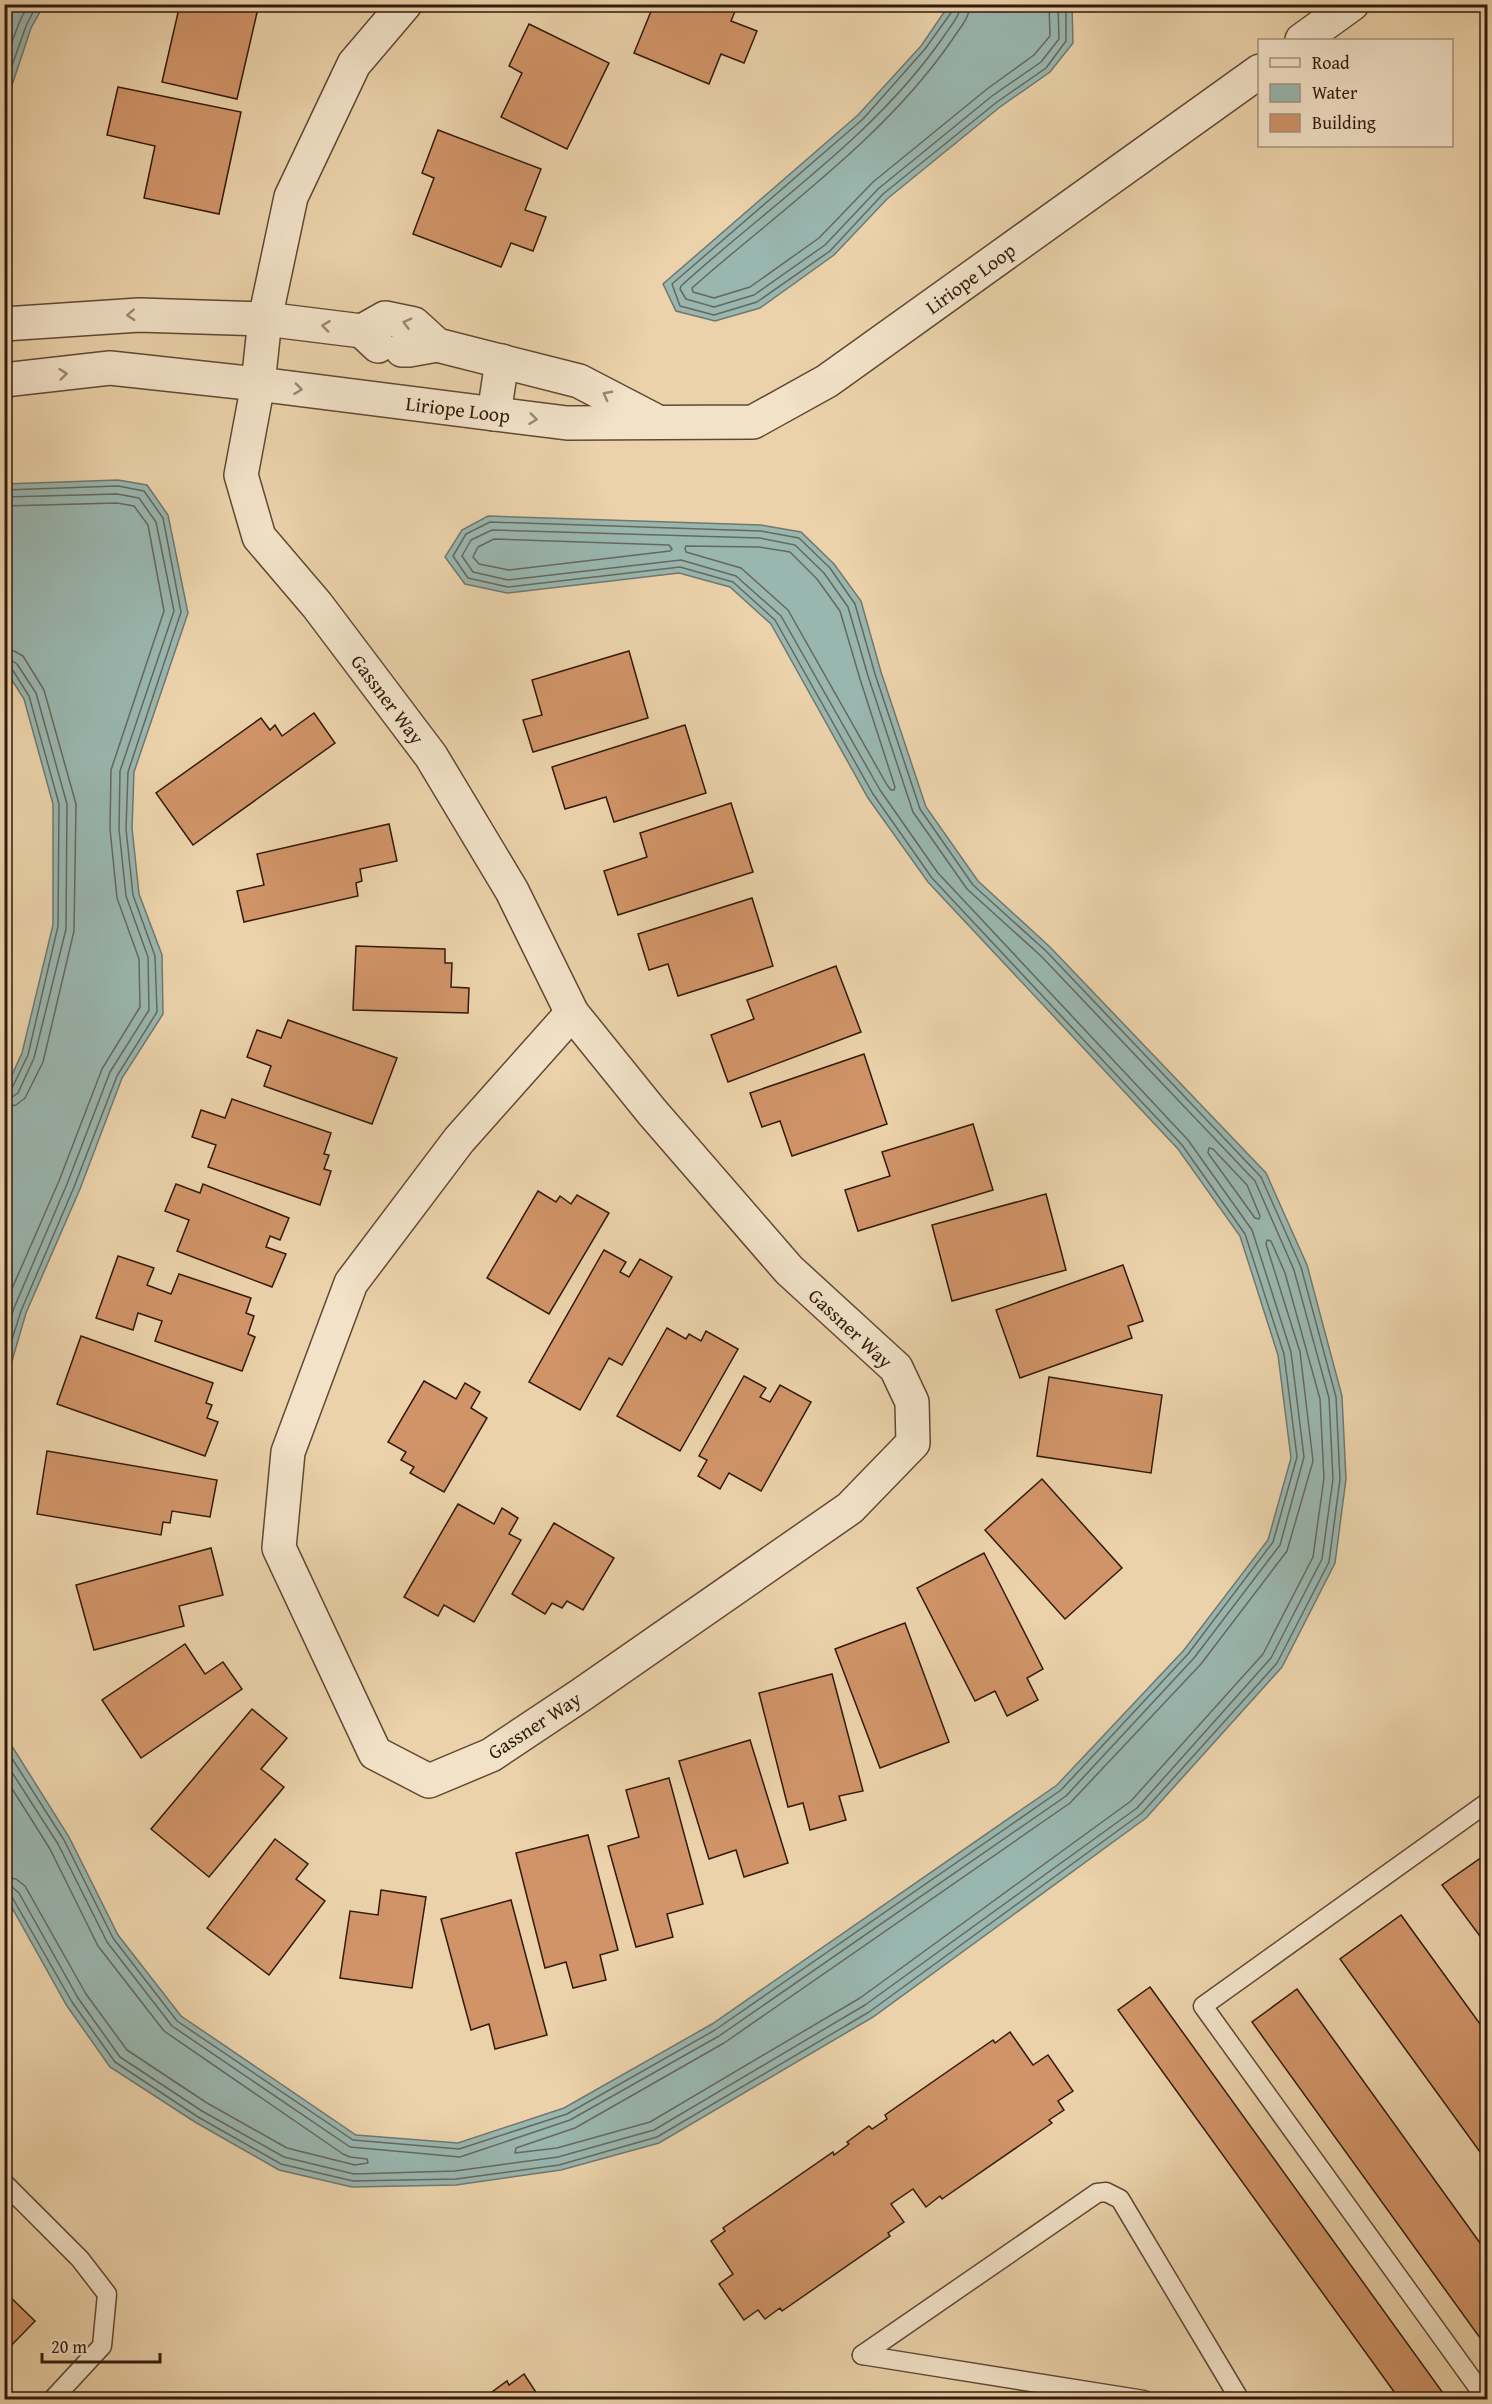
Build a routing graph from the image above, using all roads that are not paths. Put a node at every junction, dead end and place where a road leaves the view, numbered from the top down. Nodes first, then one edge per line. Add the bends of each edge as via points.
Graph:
1 (405, 4) edge
2 (1352, 4) edge
3 (1303, 39) edge
4 (1258, 72) edge
5 (265, 319) junction
6 (4, 324) edge
7 (381, 342) junction
8 (437, 345) junction
9 (502, 361) junction
10 (4, 380) edge
11 (258, 384) junction
12 (494, 414) junction
13 (659, 423) junction
14 (572, 1013) junction
15 (1488, 1802) edge
16 (4, 2183) edge
17 (1235, 2398) edge
18 (52, 2400) edge
19 (1144, 2400) edge
20 (1486, 2400) edge

1 - 5 street via 354,64 291,197
2 - 3 street
4 - 13 street, Liriope Loop via 827,381 753,423
5 -> 6 street, Liriope Loop via 140,315
7 -> 5 street, Liriope Loop
5 - 11 street
7 - 8 street, Liriope Loop
8 -> 7 street, Liriope Loop via 414,324 385,318
8 - 9 street, Liriope Loop
9 - 12 street
13 -> 9 street, Liriope Loop via 579,381
10 -> 11 street, Liriope Loop via 110,368
11 -> 12 street, Liriope Loop
11 - 14 street, Gassner Way via 241,475 259,537 317,605 431,756 512,891
12 -> 13 street, Liriope Loop via 567,423
14 - 14 street, Gassner Way via 789,1270 896,1368 912,1402 913,1443 850,1508 491,1755 429,1781 375,1753 279,1548 288,1452 351,1283 459,1140
15 - 20 lane via 1203,2006
16 - 18 lane via 80,2259 107,2294 102,2346
17 - 19 lane via 1120,2199 1106,2192 1097,2193 862,2355

